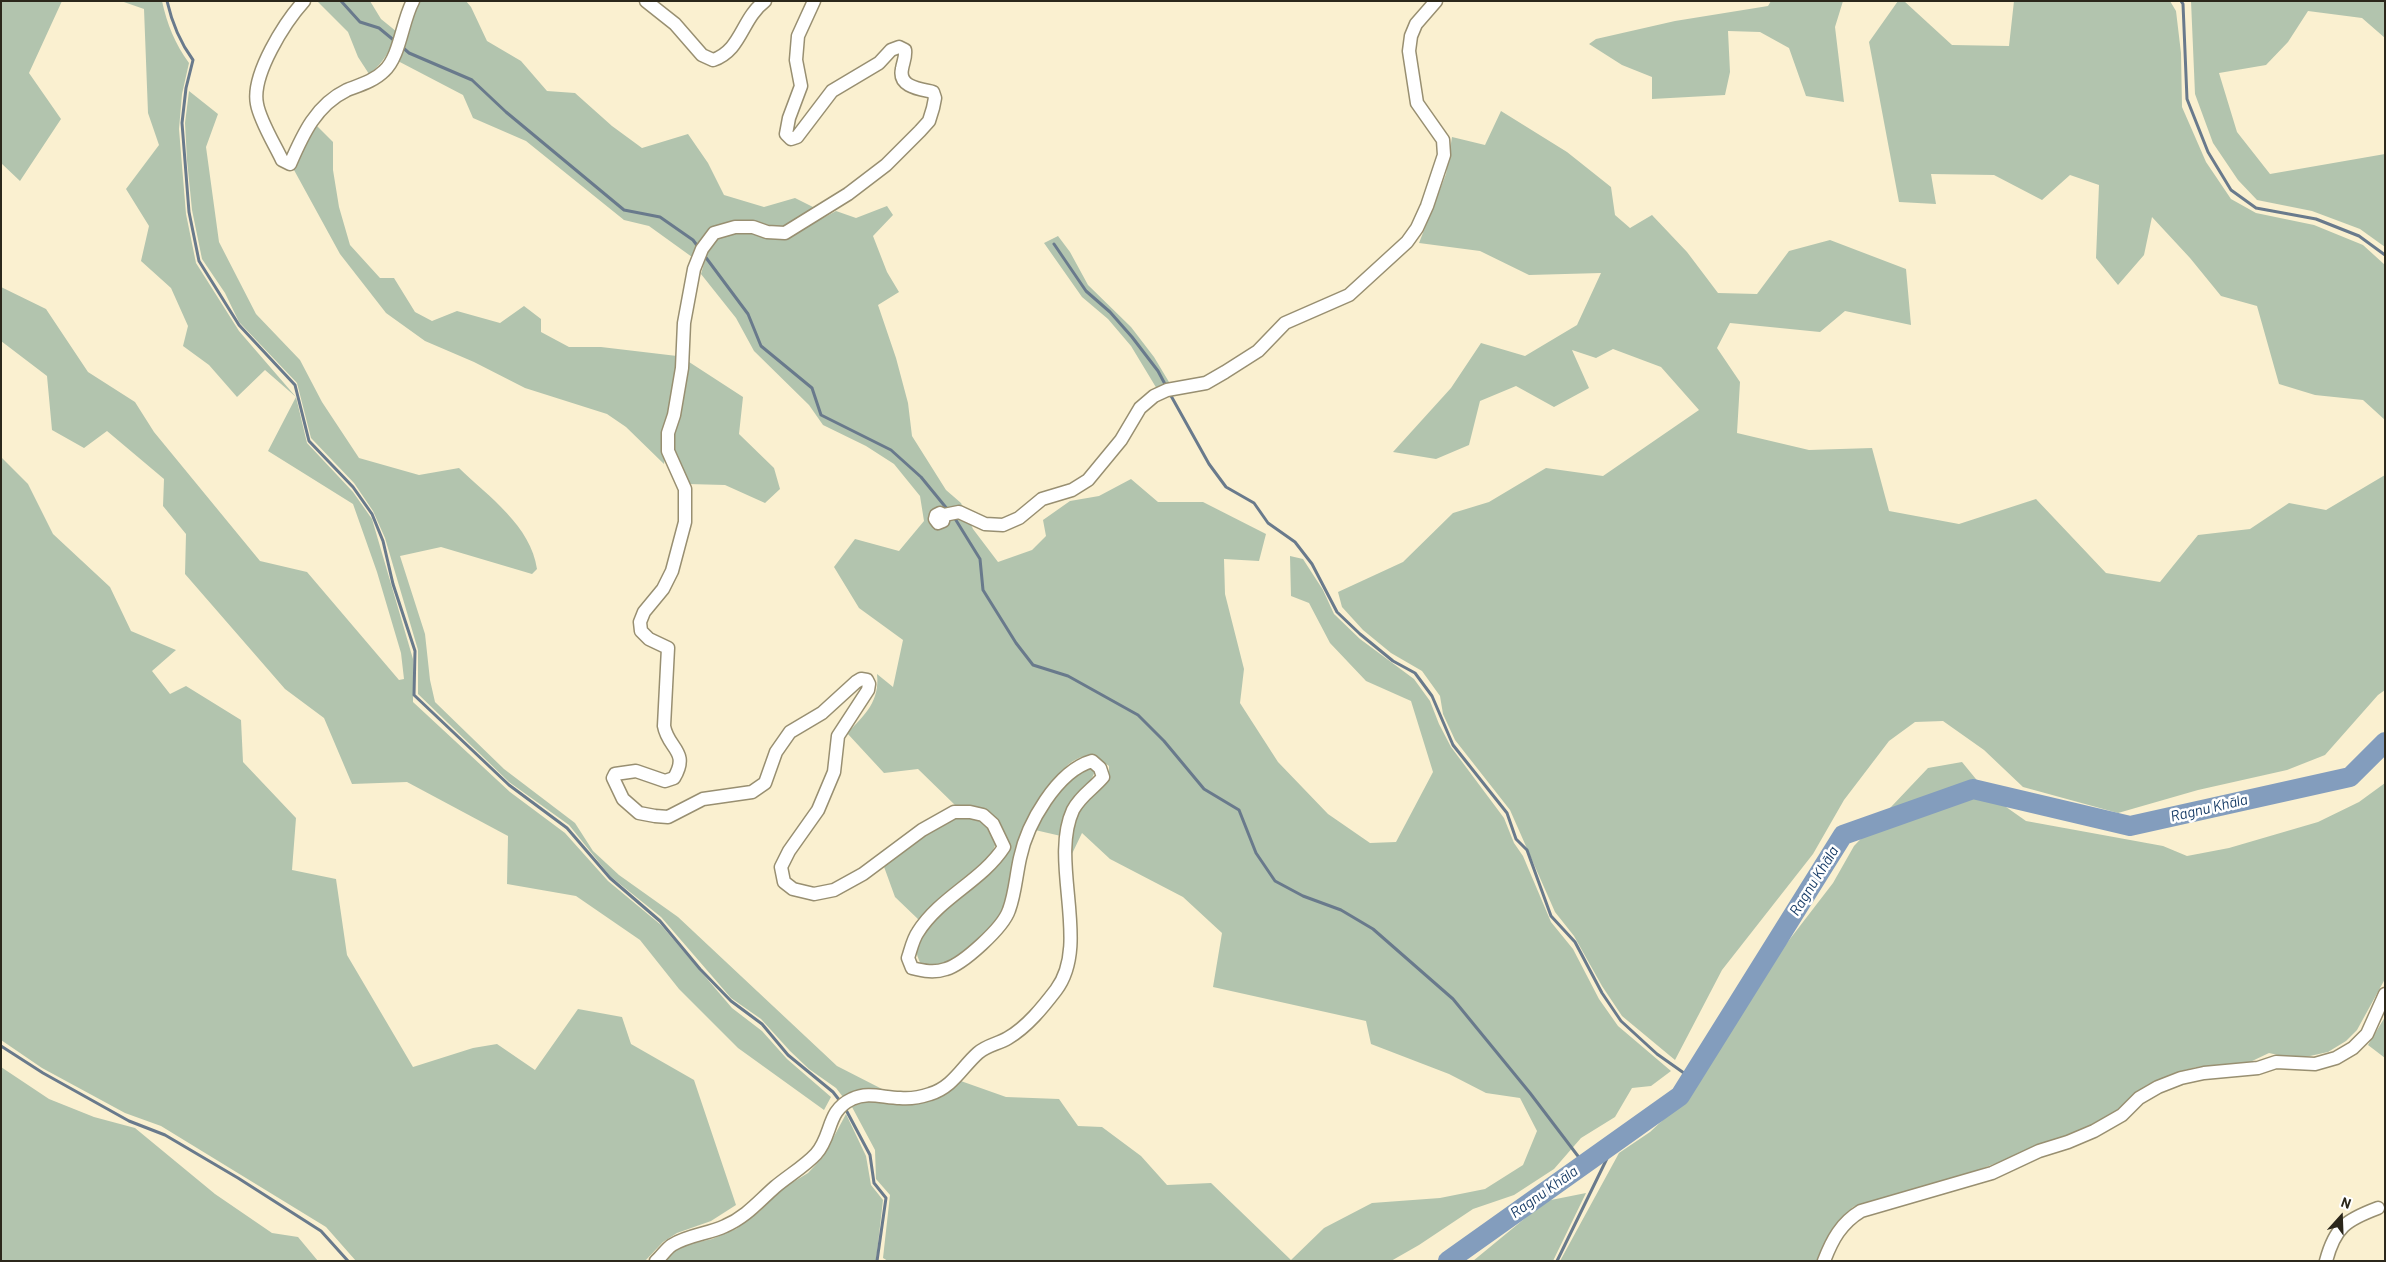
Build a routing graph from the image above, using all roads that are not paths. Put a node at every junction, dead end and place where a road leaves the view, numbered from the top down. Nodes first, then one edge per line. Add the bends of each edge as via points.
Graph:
1 (304, 1) edge
2 (413, 1) edge
3 (646, 1) edge
4 (765, 1) edge
5 (814, 1) edge
6 (1436, 1) edge
7 (944, 515) dead end
8 (2385, 994) edge
9 (2378, 1208) dead end
10 (656, 1261) edge
11 (1824, 1261) edge
12 (2326, 1261) edge

1 - 2 street via 276,38 258,89 259,110 282,160 290,164 307,128 327,103 385,71 392,61
3 - 4 street via 675,24 702,55 713,60 726,55
5 - 10 street via 798,36 796,60 801,86 786,134 791,138 797,137 832,91 899,47 905,50 902,80 911,87 933,92 933,108 929,121 886,165 826,209 784,233 735,226 714,233 702,249 694,269 687,305 682,368 668,433 668,451 685,489 684,522 672,571 640,622 641,631 668,648 664,726 665,734 680,753 681,761 674,778 665,780 636,771 615,774 613,778 630,806 639,813 655,816 668,817 703,800 752,792 765,783 776,752 790,732 822,714 856,682 867,680 870,684 868,690 838,736 834,772 826,793 781,867 784,882 793,890 814,894 834,890 954,812 983,815 993,824 1004,847 994,862 945,902 918,932 908,958 912,968 928,972 959,964 1008,913 1020,856 1029,832 1049,795 1066,776 1079,764 1092,761 1100,768 1103,777 1082,795 1065,835 1069,918 1067,970 1058,988 1040,1009 1008,1038 977,1054 942,1089 914,1097 867,1095 839,1106 817,1153 746,1215 725,1227 678,1242
6 - 7 street via 1416,24 1409,51 1418,103 1442,140 1444,155 1423,213 1407,242 1349,295 1285,323 1258,351 1225,372 1206,383 1167,390 1154,396 1140,408 1122,440 1088,480 1072,490 1042,498 1018,518 1003,524 985,524 959,512
8 - 11 street via 2367,1034 2336,1058 2315,1064 2276,1062 2248,1070 2204,1073 2158,1087 2139,1098 2122,1115 2068,1142 2038,1151 1992,1173 1861,1211 1838,1231
9 - 12 street via 2353,1217 2337,1231

